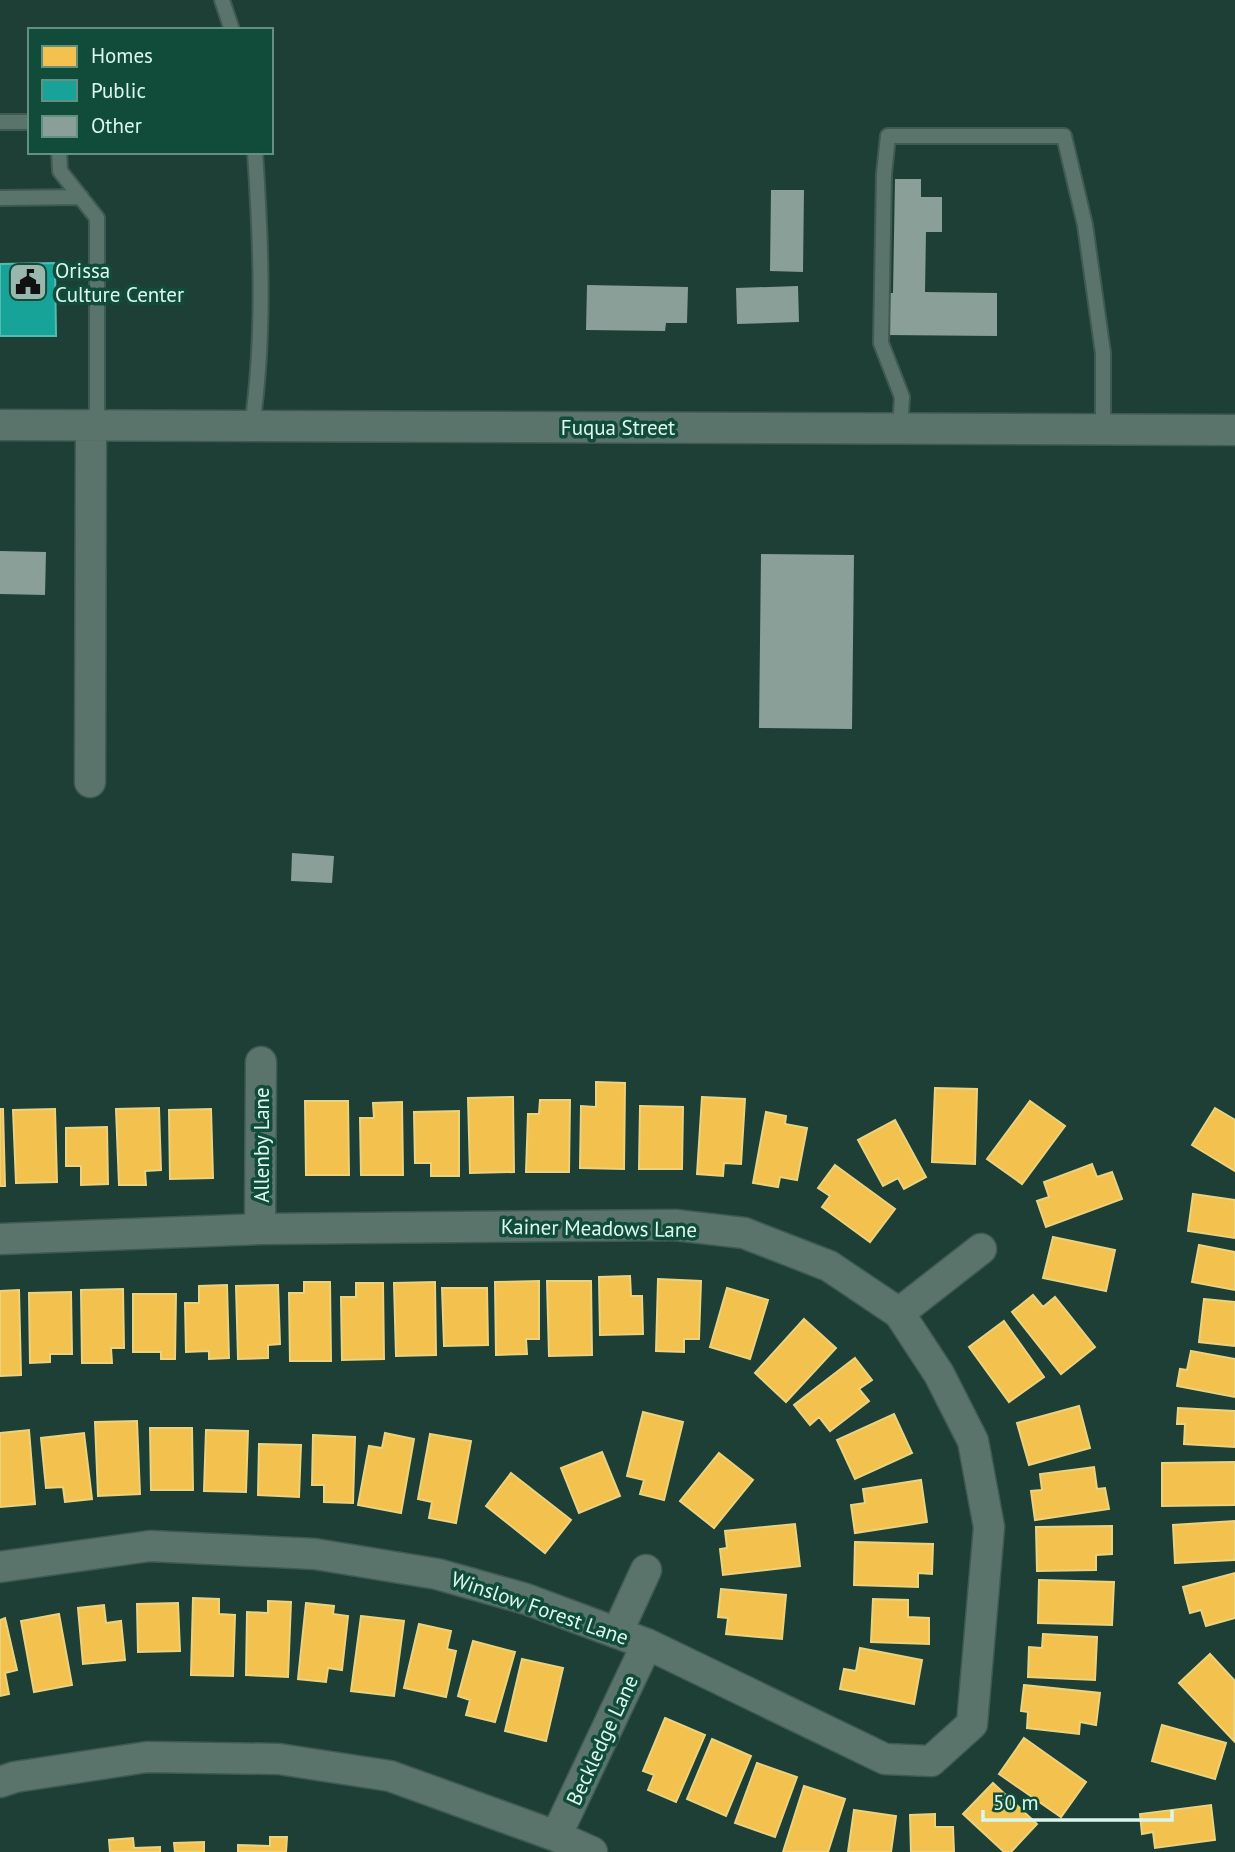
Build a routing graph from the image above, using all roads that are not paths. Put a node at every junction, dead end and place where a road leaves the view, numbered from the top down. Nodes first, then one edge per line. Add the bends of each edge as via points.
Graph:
1 (222, 0) edge
2 (231, 28) edge
3 (0, 122) edge
4 (28, 122) edge
5 (59, 154) edge
6 (255, 154) edge
7 (80, 197) junction
8 (0, 198) edge
9 (0, 425) edge
10 (94, 425) junction
11 (252, 426) junction
12 (900, 429) junction
13 (1102, 430) junction
14 (1235, 430) edge
15 (90, 782) dead end
16 (261, 1062) dead end
17 (260, 1229) junction
18 (0, 1239) edge
19 (982, 1249) dead end
20 (899, 1313) junction
21 (0, 1567) edge
22 (646, 1570) dead end
23 (617, 1633) junction
24 (647, 1644) junction
25 (931, 1761) joint
26 (0, 1782) edge
27 (556, 1836) junction
28 (592, 1852) edge

1 - 2 lane
3 - 4 lane
5 - 7 lane via 60,171
6 - 11 lane via 260,319 259,380
7 - 8 lane
7 - 10 lane via 97,218
9 - 10 street, Fuqua Street
10 - 11 street, Fuqua Street
10 - 15 street
11 - 12 street, Fuqua Street
12 - 13 street, Fuqua Street
12 - 13 lane via 902,397 881,343 888,136 1064,136 1085,225 1102,353
13 - 14 street, Fuqua Street
16 - 17 street, Allenby Lane
17 - 18 street, Kainer Meadows Lane
17 - 20 street, Kainer Meadows Lane via 675,1225 744,1233 829,1266
19 - 20 street
20 - 25 street, Kainer Meadows Lane via 939,1374 973,1441 989,1527 972,1724
21 - 23 street, Winslow Forest Lane via 150,1546 315,1554 437,1574 526,1599
22 - 23 street
23 - 24 street, Winslow Forest Lane
24 - 25 street, Winslow Forest Lane via 886,1759
24 - 27 street, Beckledge Lane
26 - 27 street via 146,1757 279,1759 390,1776
27 - 28 street

